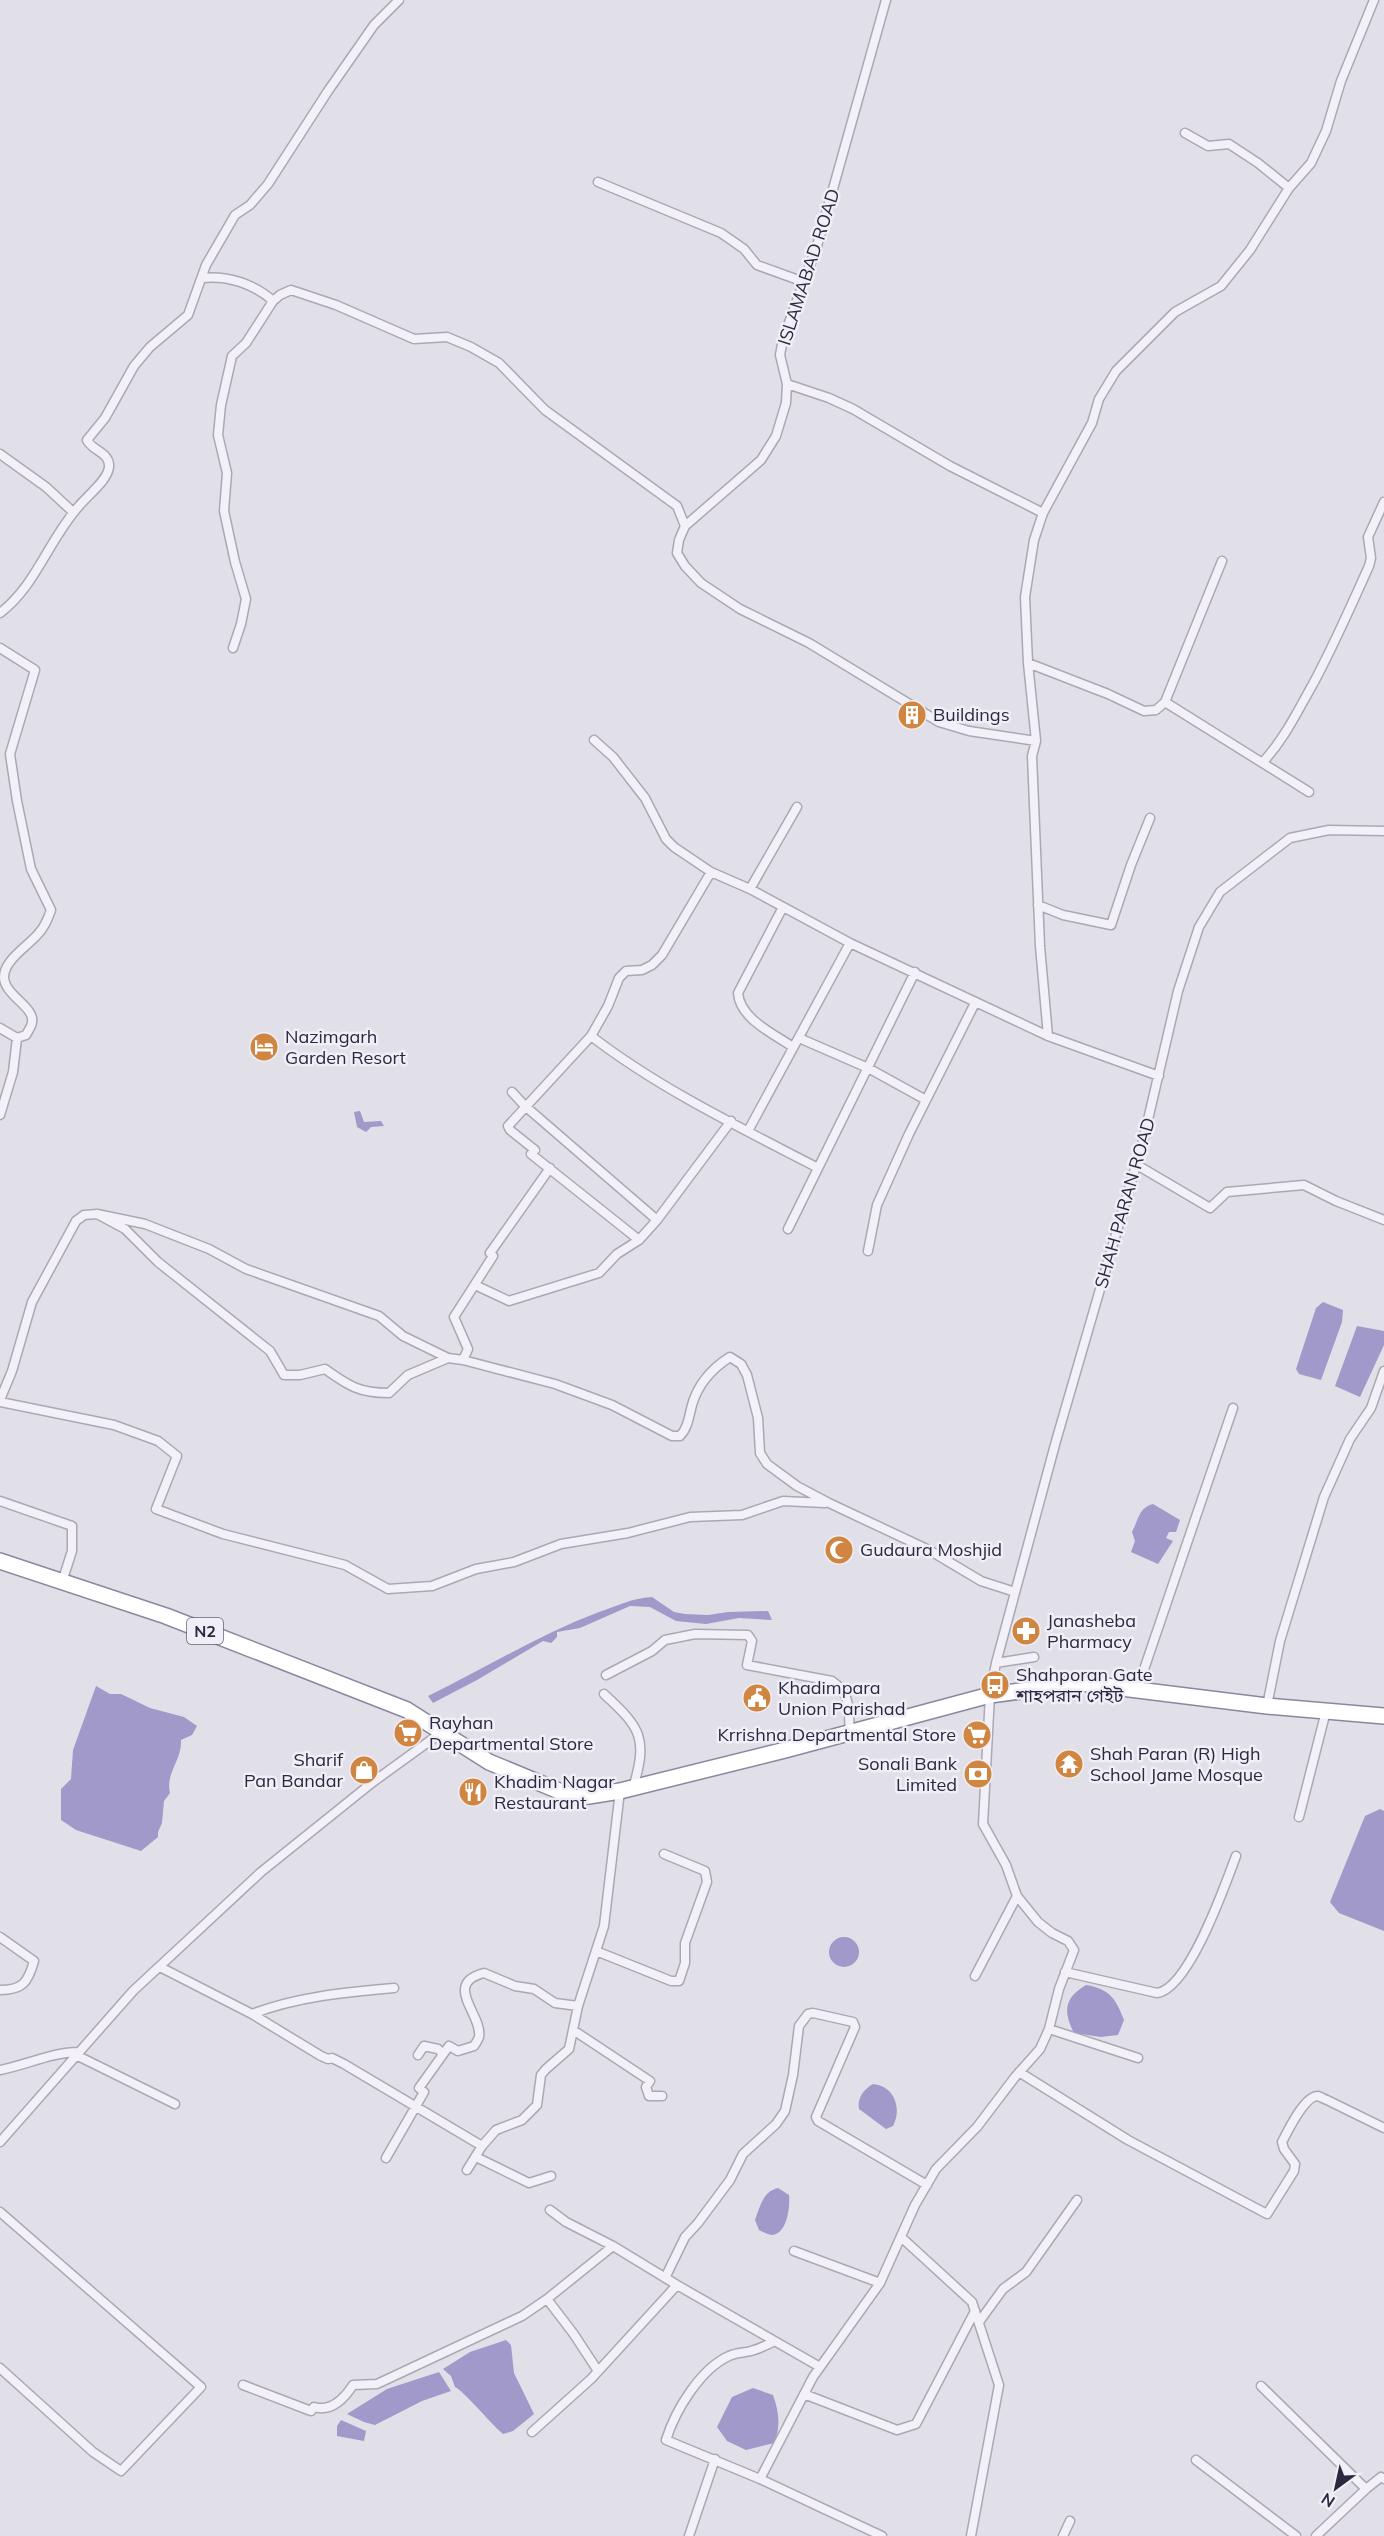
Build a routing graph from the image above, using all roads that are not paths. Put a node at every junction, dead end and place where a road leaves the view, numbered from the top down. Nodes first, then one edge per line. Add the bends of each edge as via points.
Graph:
1 (399, 0) edge
2 (886, 0) edge
3 (1374, 0) edge
4 (1185, 133) dead end
5 (598, 182) dead end
6 (1289, 188) junction
7 (202, 278) junction
8 (804, 282) junction
9 (273, 302) junction
10 (787, 384) junction
11 (0, 454) edge
12 (1384, 502) edge
13 (73, 512) junction
14 (1043, 513) junction
15 (686, 526) junction
16 (1222, 561) dead end
17 (0, 613) edge
18 (0, 648) edge
19 (233, 648) dead end
20 (1028, 663) junction
21 (1166, 702) junction
22 (594, 740) dead end
23 (1036, 741) junction
24 (1263, 762) junction
25 (1309, 792) dead end
26 (797, 807) dead end
27 (1150, 818) dead end
28 (1384, 831) edge
29 (711, 873) junction
30 (750, 889) junction
31 (1038, 904) junction
32 (783, 907) junction
33 (850, 943) junction
34 (915, 972) junction
35 (975, 1003) junction
36 (0, 1028) edge
37 (591, 1036) junction
38 (1048, 1036) junction
39 (17, 1038) junction
40 (799, 1038) junction
41 (794, 1047) junction
42 (868, 1068) junction
43 (1159, 1076) junction
44 (512, 1092) dead end
45 (926, 1100) junction
46 (525, 1106) junction
47 (0, 1114) edge
48 (731, 1121) junction
49 (748, 1131) junction
50 (1137, 1165) junction
51 (550, 1168) junction
52 (818, 1168) junction
53 (97, 1214) junction
54 (657, 1220) junction
55 (1384, 1220) edge
56 (788, 1229) dead end
57 (639, 1240) junction
58 (868, 1251) dead end
59 (475, 1285) junction
60 (448, 1358) junction
61 (463, 1360) junction
62 (1384, 1371) edge
63 (0, 1401) edge
64 (1233, 1408) dead end
65 (0, 1502) edge
66 (829, 1503) junction
67 (0, 1561) edge
68 (62, 1582) junction
69 (1015, 1592) junction
70 (1034, 1657) dead end
71 (996, 1663) junction
72 (606, 1675) dead end
73 (1137, 1690) junction
74 (604, 1694) dead end
75 (990, 1695) junction
76 (1267, 1706) junction
77 (1326, 1711) junction
78 (1384, 1716) edge
79 (436, 1728) junction
80 (850, 1733) junction
81 (626, 1790) junction
82 (1299, 1817) dead end
83 (664, 1854) dead end
84 (1236, 1856) dead end
85 (1017, 1896) junction
86 (0, 1937) edge
87 (596, 1951) junction
88 (160, 1966) junction
89 (1065, 1972) junction
90 (975, 1976) dead end
91 (394, 1988) dead end
92 (0, 1990) edge
93 (578, 2006) junction
94 (252, 2014) junction
95 (1049, 2029) junction
96 (573, 2030) junction
97 (77, 2054) junction
98 (443, 2054) junction
99 (418, 2055) dead end
100 (1138, 2058) dead end
101 (0, 2070) edge
102 (1019, 2072) junction
103 (662, 2096) dead end
104 (175, 2104) dead end
105 (416, 2105) junction
106 (1384, 2128) edge
107 (0, 2142) edge
108 (483, 2146) junction
109 (476, 2157) junction
110 (386, 2158) dead end
111 (467, 2170) dead end
112 (551, 2176) dead end
113 (927, 2185) junction
114 (1077, 2200) dead end
115 (550, 2210) dead end
116 (0, 2212) edge
117 (901, 2237) junction
118 (613, 2246) junction
119 (794, 2251) dead end
120 (665, 2278) junction
121 (880, 2283) junction
122 (677, 2285) junction
123 (547, 2299) junction
124 (975, 2311) junction
125 (979, 2322) junction
126 (773, 2342) junction
127 (820, 2367) junction
128 (0, 2368) edge
129 (598, 2372) junction
130 (243, 2385) dead end
131 (1261, 2386) dead end
132 (804, 2394) junction
133 (532, 2432) dead end
134 (715, 2459) junction
135 (1196, 2460) dead end
136 (1383, 2476) edge
137 (760, 2479) junction
138 (1366, 2489) junction
139 (1070, 2521) dead end
140 (688, 2536) edge
141 (882, 2536) edge
142 (971, 2536) edge
143 (1063, 2536) edge
144 (1296, 2536) edge
145 (1316, 2536) edge

1 - 7 street via 374,25 268,184 235,215
2 - 8 street, ISLAMABAD ROAD
3 - 6 street via 1341,81 1326,131 1311,163
4 - 6 street via 1208,146 1229,144
5 - 8 street via 721,232 744,249 757,265
6 - 14 street via 1250,250 1221,286 1175,312 1116,371
7 - 9 street via 216,276 244,283
7 - 13 street via 188,315 134,366 105,418 87,440 103,453 109,466 106,476
8 - 10 street, ISLAMABAD ROAD via 780,355
9 - 15 street via 291,291 336,305 414,339 447,337 471,347 499,363 545,410 594,448 677,506
9 - 19 street via 246,343 232,356 221,405 218,435 226,473 224,510 246,599
10 - 14 street via 853,410 950,466
10 - 15 street, ISLAMABAD ROAD via 776,436 761,460
11 - 13 street
12 - 24 street via 1368,537 1369,566 1328,658 1285,735
13 - 17 street via 31,579
14 - 20 street via 1034,540 1025,597
15 - 23 street via 677,553 685,566 701,584 740,609 809,643 939,722
16 - 21 street
18 - 39 street via 35,670 10,754 31,869 51,910 42,929 16,955 4,974 5,985 30,1012 32,1022 26,1035
20 - 21 street via 1144,711 1156,710
20 - 23 street
21 - 24 street
22 - 29 street via 613,757 645,798 666,839
23 - 31 street via 1032,756
24 - 25 street
26 - 30 street
27 - 31 street via 1111,925 1063,915
28 - 43 street, SHAH PARAN ROAD via 1329,830 1290,838 1221,892 1199,927 1188,959
29 - 30 street
29 - 37 street via 662,955 652,966 626,971 619,978
30 - 32 street
31 - 38 street
32 - 33 street
32 - 41 street via 738,998 755,1022
33 - 34 street
33 - 40 street
34 - 35 street
34 - 42 street
35 - 38 street
35 - 45 street
36 - 39 street
37 - 46 street
37 - 48 street via 628,1062
38 - 43 street
39 - 47 street via 13,1072
40 - 41 street
40 - 42 street
41 - 49 street
42 - 45 street
42 - 52 street
43 - 50 street, SHAH PARAN ROAD
44 - 46 street
45 - 58 street via 877,1205
46 - 51 street via 508,1126 535,1150 531,1154
46 - 54 street
48 - 49 street
48 - 54 street
49 - 52 street
50 - 55 street via 1210,1208 1227,1192 1304,1185
50 - 69 street, SHAH PARAN ROAD
51 - 57 street
51 - 59 street via 490,1253 493,1256
52 - 56 street
53 - 60 street via 145,1224 209,1249 246,1269 379,1316 403,1336
53 - 60 street via 125,1229 158,1263 270,1351 284,1375 325,1369 350,1387 368,1393 389,1393 408,1376
53 - 63 street via 84,1215 76,1221 32,1302
54 - 57 street
57 - 59 street via 598,1273 509,1301
59 - 61 street via 454,1317 468,1349
60 - 61 street
61 - 66 street via 555,1384 612,1405 672,1436 680,1436 703,1380 730,1357 741,1364 747,1376 758,1419 760,1453 767,1464
62 - 76 street via 1371,1408 1350,1439 1324,1497 1280,1641
63 - 66 street via 114,1425 159,1441 177,1456 156,1509 223,1534 345,1565 388,1589 432,1586 561,1544 690,1517 742,1515 783,1501
64 - 73 street
65 - 68 street via 72,1527 72,1551
66 - 69 street via 929,1550 981,1581
67 - 68 highway, N2
68 - 79 highway, N2 via 177,1620 407,1710
69 - 71 street, SHAH PARAN ROAD
70 - 71 street
71 - 75 street, SHAH PARAN ROAD
72 - 80 street via 666,1640 695,1634 748,1635 752,1641 747,1665 832,1681 842,1688
73 - 75 highway, N2 via 1081,1683
73 - 76 highway, N2
74 - 81 street via 626,1714 642,1746
75 - 80 highway, N2
75 - 85 street, SHAH PARAN ROAD via 983,1824 1006,1865
76 - 77 highway, N2
77 - 78 highway, N2
77 - 82 street
79 - 81 highway, N2 via 489,1762 576,1798
79 - 88 street via 261,1872
80 - 81 highway, N2
81 - 87 street via 604,1926
83 - 87 street via 707,1875 685,1943 685,1964 679,1981
84 - 89 street via 1206,1934 1171,1989 1157,1993
85 - 89 street, SHAH PARAN ROAD via 1038,1922 1073,1945
85 - 90 street
86 - 92 street via 34,1961 24,1984 15,1990
87 - 93 street
88 - 94 street
88 - 97 street
89 - 95 street
91 - 94 street via 279,2004
93 - 96 street
93 - 98 street via 555,2003 534,1989 481,1973 472,1978 464,1991 479,2037 474,2046 458,2051 449,2046
94 - 105 street via 321,2056 332,2058
95 - 100 street
95 - 102 street via 1040,2049
96 - 103 street via 650,2081 646,2087 649,2096
96 - 108 street via 569,2049 541,2075 537,2105 522,2120 496,2130
97 - 101 street via 63,2052
97 - 104 street
97 - 107 street
98 - 99 street via 424,2046
98 - 105 street via 419,2088 424,2092
102 - 106 street via 1175,2167 1267,2214 1294,2171 1295,2164 1282,2142 1304,2104 1312,2098 1327,2100
102 - 113 street via 977,2127 936,2169
105 - 108 street
105 - 110 street
108 - 109 street
109 - 111 street
109 - 112 street via 529,2183
113 - 117 street
113 - 120 street via 818,2121 816,2117 855,2027 853,2022 808,2014 799,2026 785,2111 743,2154 730,2180 685,2237
114 - 125 street via 1026,2272 1003,2289
115 - 118 street
116 - 128 street via 201,2387 121,2471 93,2452
117 - 121 street
117 - 124 street via 972,2302
118 - 120 street
118 - 123 street
119 - 121 street
120 - 122 street
121 - 127 street
122 - 126 street
122 - 129 street
123 - 129 street
123 - 130 street via 488,2334 407,2371 376,2384 353,2385 332,2408 314,2407 311,2411
124 - 125 street
124 - 132 street via 916,2424 897,2430
125 - 142 street via 999,2385
126 - 127 street
126 - 134 street via 725,2357 709,2369 673,2418 666,2440
127 - 132 street
129 - 133 street
131 - 138 street
132 - 137 street
134 - 137 street
134 - 140 street
135 - 144 street
136 - 138 street
137 - 141 street
138 - 145 street
139 - 143 street

